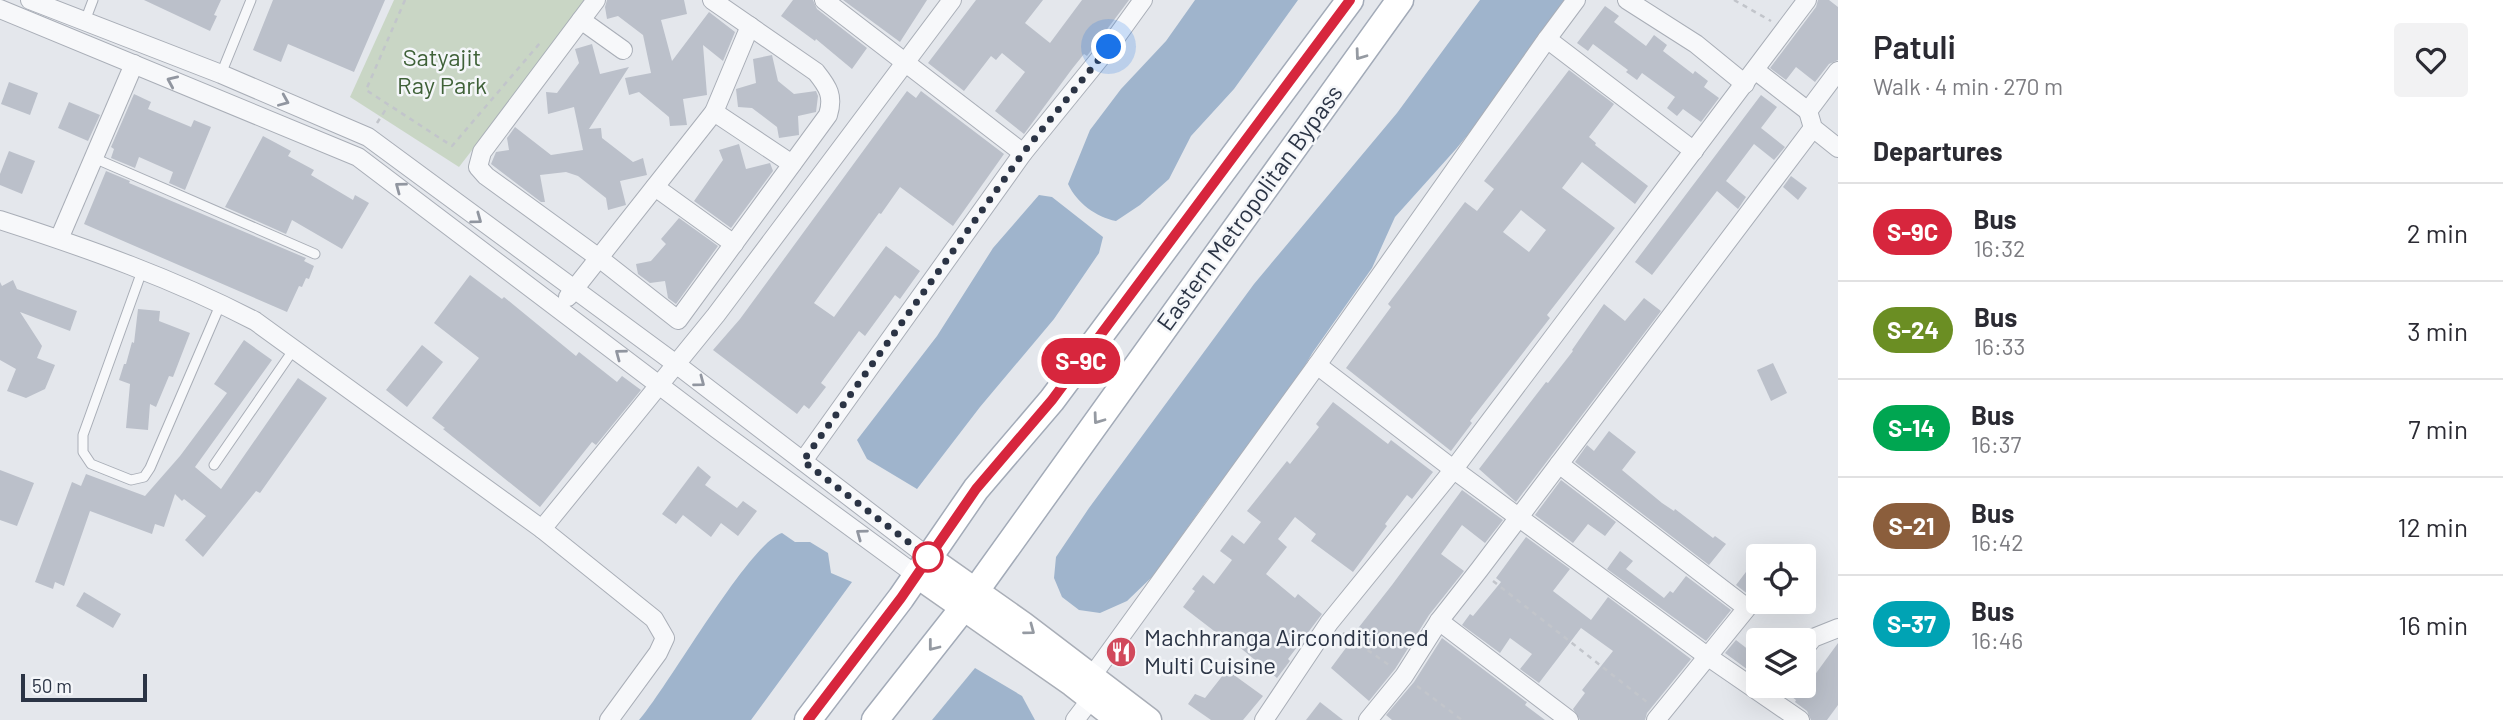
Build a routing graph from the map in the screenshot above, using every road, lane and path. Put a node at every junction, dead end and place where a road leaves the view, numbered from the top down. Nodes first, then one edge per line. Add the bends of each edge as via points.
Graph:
1 (30, 0) edge
2 (93, 0) edge
3 (251, 0) edge
4 (405, 0) edge
5 (596, 0) edge
6 (712, 0) edge
7 (824, 0) edge
8 (952, 0) edge
9 (1143, 0) edge
10 (1350, 0) edge
11 (1400, 0) edge
12 (1576, 0) edge
13 (1627, 0) edge
14 (1734, 0) edge
15 (1807, 0) edge
16 (845, 6) edge
17 (0, 9) edge
18 (581, 20) junction
19 (85, 21) junction
20 (750, 26) junction
21 (1785, 30) junction
22 (546, 36) dead end
23 (1547, 38) junction
24 (623, 50) dead end
25 (905, 63) junction
26 (134, 64) junction
27 (1838, 71) edge
28 (221, 74) junction
29 (1750, 77) junction
30 (212, 99) junction
31 (1808, 111) junction
32 (714, 112) junction
33 (1813, 128) junction
34 (1838, 148) edge
35 (1694, 151) junction
36 (1023, 153) junction
37 (94, 158) junction
38 (792, 164) junction
39 (655, 187) junction
40 (439, 191) junction
41 (427, 208) junction
42 (0, 220) edge
43 (60, 239) junction
44 (734, 244) junction
45 (315, 254) dead end
46 (599, 258) junction
47 (142, 271) junction
48 (574, 290) junction
49 (221, 303) junction
50 (560, 309) junction
51 (294, 348) junction
52 (676, 364) junction
53 (1317, 365) junction
54 (659, 384) junction
55 (786, 448) junction
56 (803, 461) junction
57 (1559, 464) junction
58 (214, 465) dead end
59 (770, 468) junction
60 (1453, 469) junction
61 (1519, 517) junction
62 (542, 529) junction
63 (922, 566) junction
64 (1479, 570) junction
65 (969, 599) junction
66 (1439, 621) junction
67 (1838, 628) edge
68 (1816, 637) edge
69 (1707, 656) junction
70 (1746, 677) edge
71 (1091, 688) junction
72 (1779, 698) edge
73 (1272, 717) edge
74 (1659, 717) edge
75 (610, 720) edge
76 (808, 720) edge
77 (875, 720) edge
78 (1075, 720) edge
79 (1118, 720) edge
80 (1149, 720) edge
81 (1368, 720) edge
82 (1569, 720) edge
83 (1800, 720) edge

1 - 19 street
2 - 19 lane
3 - 28 lane
4 - 22 path via 366,90 452,146
5 - 18 street
6 - 20 street
7 - 16 street
8 - 25 street
9 - 36 street
10 - 63 main road via 1052,400 976,489
11 -> 65 main road, Eastern Metropolitan Bypass
12 - 23 street
13 - 29 street
14 - 21 path
15 - 21 street
16 - 25 street
17 - 26 street
18 - 24 street
18 - 46 street via 482,152 478,167
19 - 28 street
20 - 32 street
20 - 38 street via 816,72 828,87 832,102 828,115
21 - 29 street
23 - 35 street
23 - 53 street
25 - 36 street
25 - 52 street
30 -> 26 street
26 - 37 street
27 - 31 street
28 - 30 street
28 -> 40 street via 368,137
29 - 31 street
29 - 35 street
41 -> 30 street via 358,157
31 - 33 street
32 - 38 street
32 - 39 street
33 - 34 street
33 - 57 street
35 - 60 street
36 - 56 street
37 - 43 street
37 - 45 lane
38 - 44 street
39 - 44 street
39 - 46 street
40 - 41 street
40 -> 48 street
41 - 50 street
42 - 43 street
43 - 47 street
44 - 46 street via 678,320
46 - 48 street
47 - 49 street
47 - 49 lane via 83,435 83,452 91,464 131,480 144,477
48 - 50 street
48 - 52 street
49 - 51 street
54 -> 50 street
51 - 58 lane
51 - 62 street
52 - 54 street
52 -> 55 street
53 - 60 street
53 - 71 street
54 - 59 street
54 - 62 street
55 - 56 street
55 - 59 street
56 - 63 street
57 - 61 street
57 - 69 street via 1747,608
63 -> 59 street
60 - 61 street
60 - 73 street via 1329,623
61 - 64 street
61 - 69 street
62 - 75 street via 654,619 665,638
63 - 65 main road
63 - 76 main road
64 - 66 street
64 - 74 path
65 - 71 main road
65 -> 77 main road, Eastern Metropolitan Bypass
66 - 81 street via 1404,676
66 - 82 street
67 - 68 street
69 - 70 street
69 - 74 street
71 - 78 street
71 - 79 main road
71 - 80 main road
72 - 83 street

